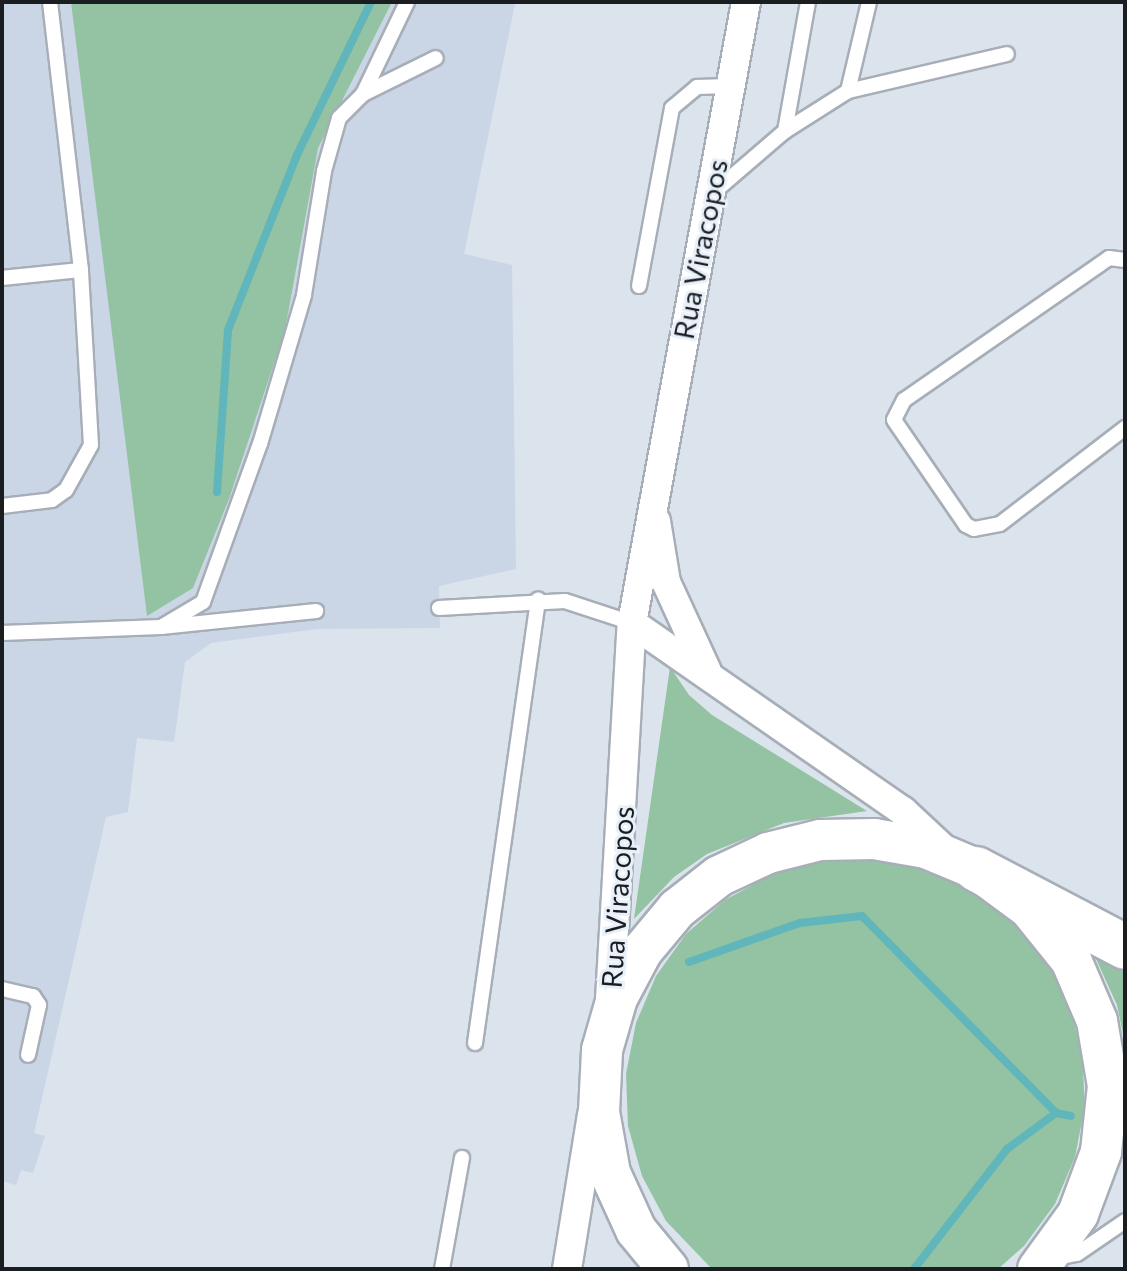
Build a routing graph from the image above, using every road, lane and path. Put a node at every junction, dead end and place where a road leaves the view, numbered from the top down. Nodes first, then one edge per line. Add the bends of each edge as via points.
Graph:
1 (50, 2) edge
2 (407, 2) edge
3 (746, 2) edge
4 (808, 2) edge
5 (869, 2) edge
6 (1007, 54) dead end
7 (436, 58) dead end
8 (729, 86) junction
9 (848, 91) junction
10 (363, 94) junction
11 (785, 131) junction
12 (711, 195) junction
13 (1125, 260) edge
14 (81, 270) junction
15 (2, 278) edge
16 (639, 286) dead end
17 (1125, 428) edge
18 (652, 495) junction
19 (2, 506) edge
20 (538, 599) junction
21 (439, 608) dead end
22 (316, 611) dead end
23 (632, 623) junction
24 (161, 627) junction
25 (2, 633) edge
26 (707, 671) junction
27 (966, 865) junction
28 (1125, 947) edge
29 (2, 989) edge
30 (605, 1038) junction
31 (475, 1043) dead end
32 (28, 1055) dead end
33 (462, 1158) dead end
34 (1125, 1221) edge
35 (1041, 1266) edge
36 (442, 1269) edge
37 (567, 1269) edge
38 (668, 1269) edge

1 - 14 lane
2 - 10 lane
3 - 8 street, Rua Viracopos
4 - 11 lane
5 - 9 lane
6 - 9 lane
7 - 10 lane
8 - 12 street, Rua Viracopos
8 - 16 lane via 697,87 672,108
9 - 11 lane
10 - 24 lane via 339,118 332,139 291,347 203,602
11 - 12 lane
12 - 18 street, Rua Viracopos
13 - 17 lane via 1109,258 904,400 894,420 966,525 974,529 1000,524
14 - 15 lane
14 - 19 lane via 91,445 66,490 52,500
18 - 23 street, Rua Viracopos
18 - 26 street, Rua Viracopos via 666,582
20 - 21 lane
20 - 23 lane via 590,607
20 - 31 lane
22 - 24 lane
23 - 26 street, Rua Viracopos
23 - 30 street, Rua Viracopos
24 - 25 lane
26 - 27 street, Rua Viracopos via 776,726 903,811
27 - 28 main road
27 - 30 main road via 926,848 874,839 820,840 719,876 677,909 642,951 617,998
27 - 35 main road via 1029,908 1071,960 1097,1021 1108,1086 1101,1152 1078,1214
29 - 32 lane via 33,996 39,1005
30 - 37 street, Rua Viracopos
30 - 38 main road via 599,1112 610,1173 636,1230
33 - 36 lane
34 - 35 lane via 1077,1254

